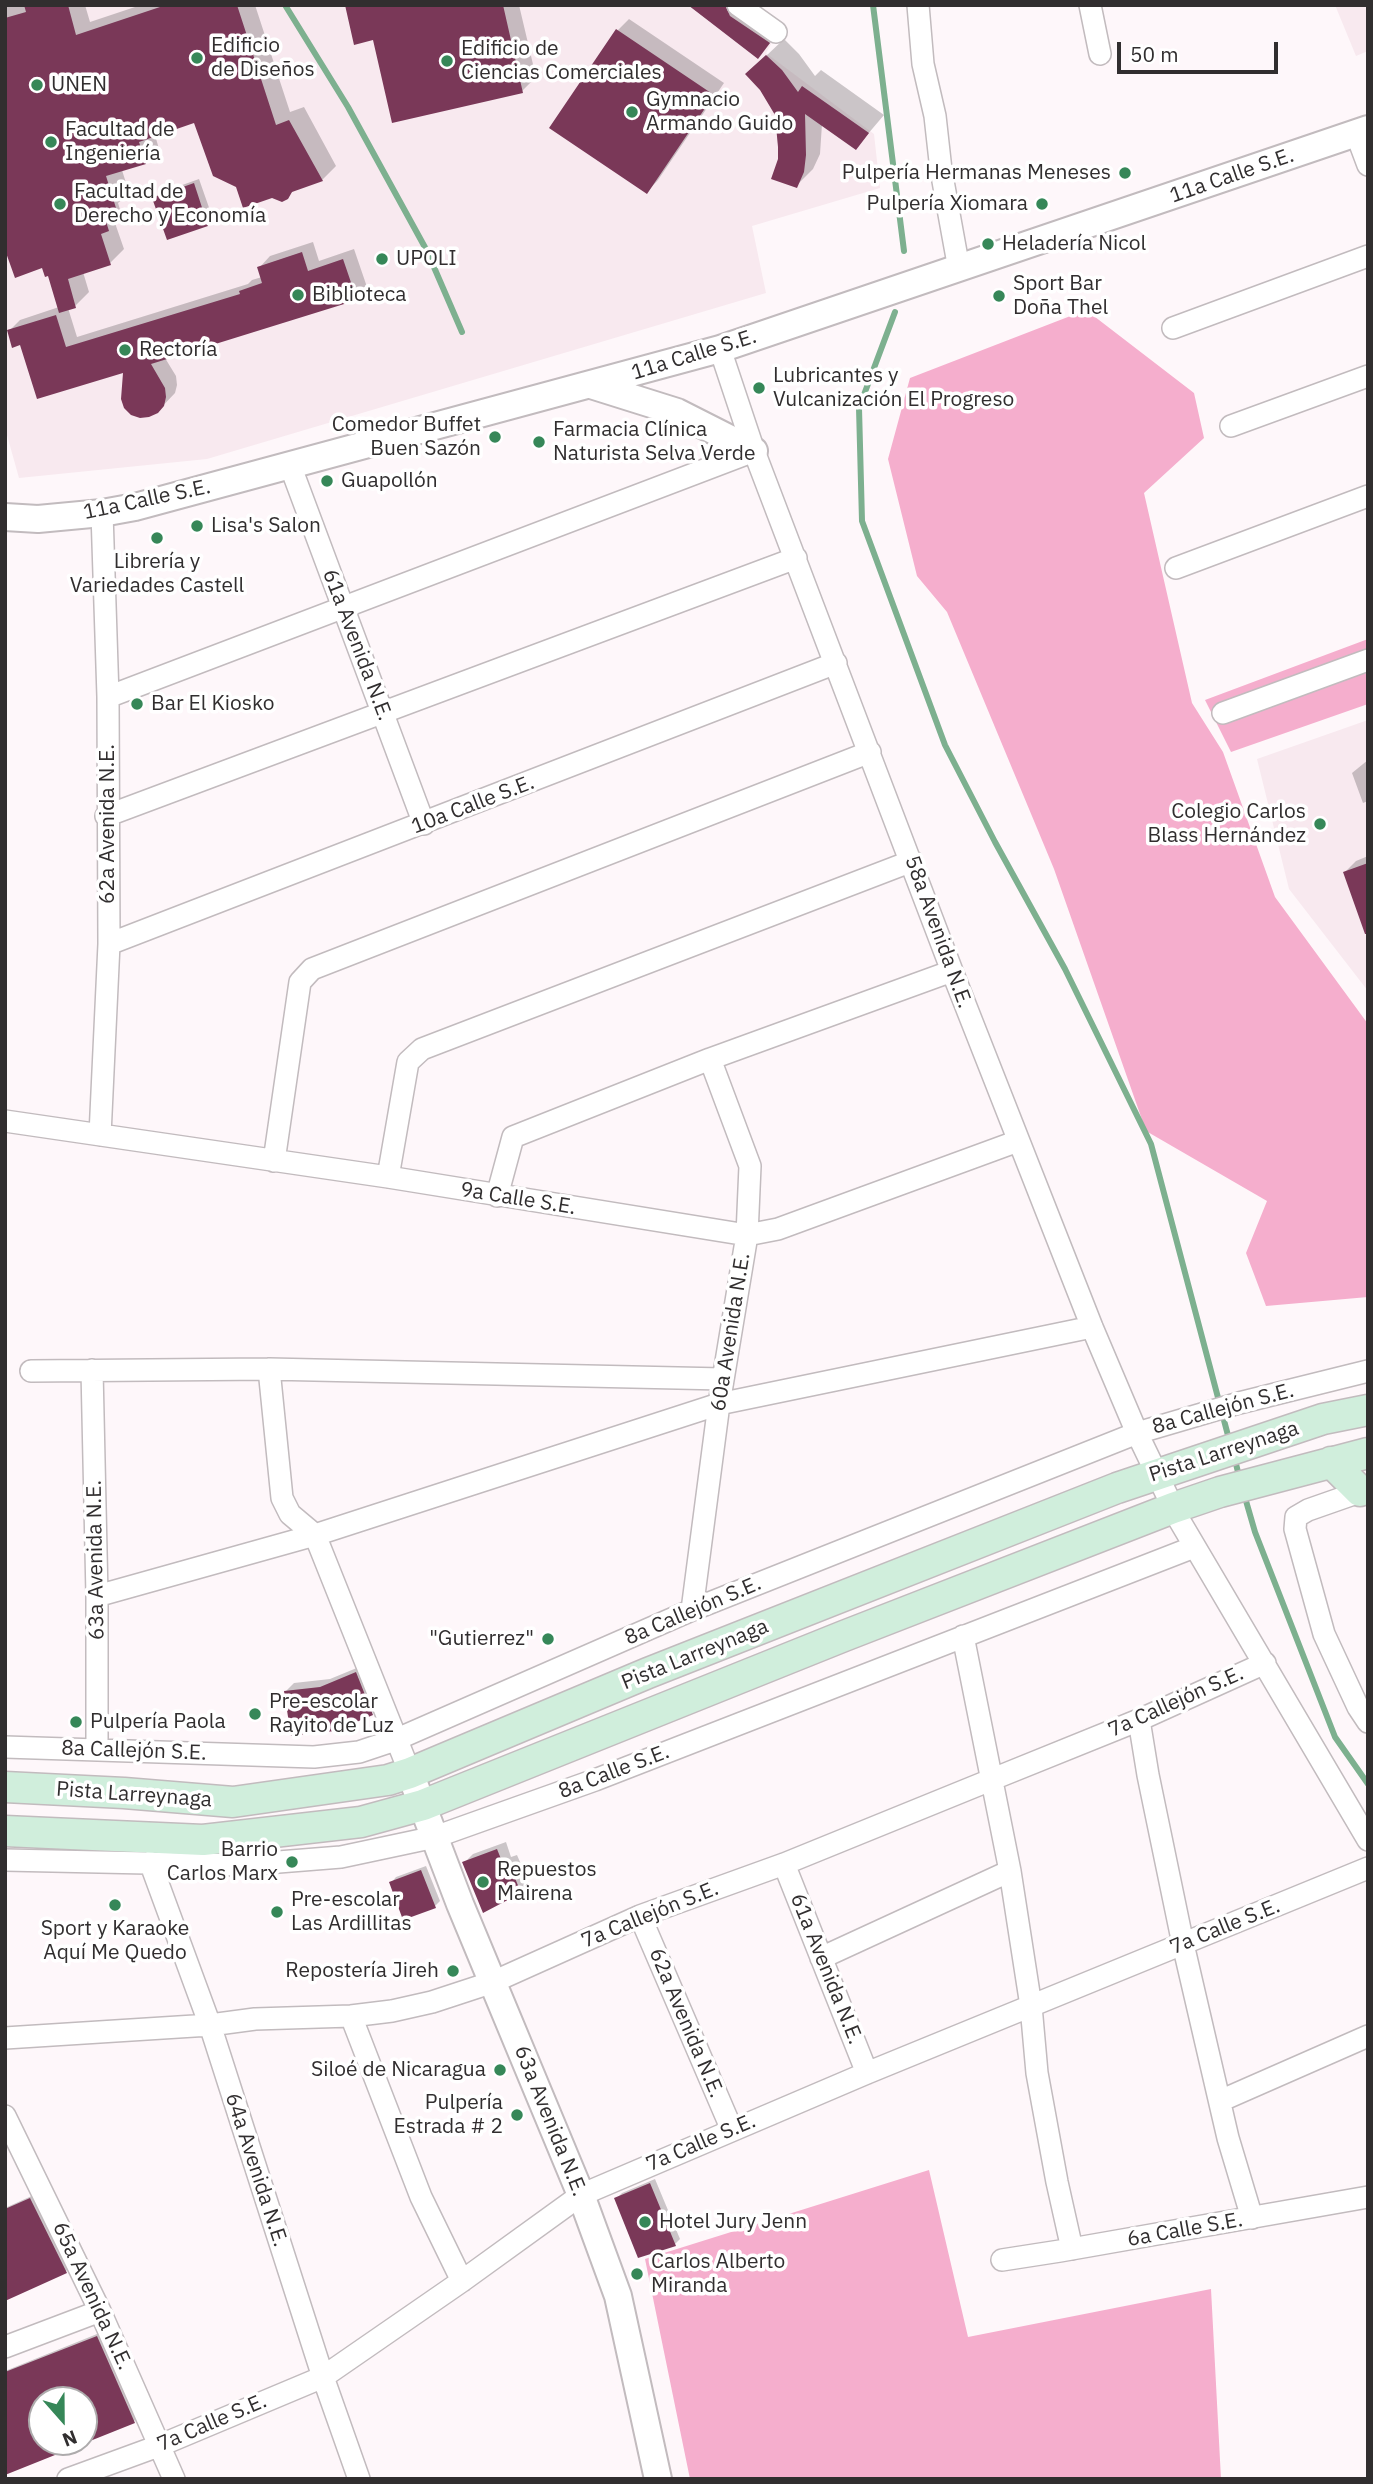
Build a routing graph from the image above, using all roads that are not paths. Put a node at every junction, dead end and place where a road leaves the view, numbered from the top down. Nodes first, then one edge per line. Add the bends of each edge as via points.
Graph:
1 (738, 5) edge
2 (918, 5) edge
3 (1090, 5) edge
4 (776, 32) dead end
5 (1100, 54) dead end
6 (1362, 131) edge
7 (1368, 165) edge
8 (1368, 256) edge
9 (959, 269) junction
10 (1173, 328) dead end
11 (720, 349) junction
12 (1368, 376) edge
13 (591, 385) junction
14 (1231, 426) dead end
15 (754, 451) junction
16 (290, 465) junction
17 (1368, 496) edge
18 (102, 513) junction
19 (5, 517) edge
20 (796, 558) junction
21 (1176, 568) dead end
22 (341, 608) junction
23 (1368, 660) edge
24 (836, 663) junction
25 (108, 696) junction
26 (384, 713) junction
27 (1223, 713) dead end
28 (870, 752) junction
29 (106, 816) junction
30 (424, 824) junction
31 (912, 861) junction
32 (108, 944) junction
33 (952, 971) junction
34 (710, 1059) junction
35 (5, 1121) edge
36 (100, 1135) junction
37 (1018, 1141) junction
38 (274, 1161) junction
39 (388, 1177) junction
40 (497, 1196) junction
41 (747, 1236) junction
42 (1092, 1327) junction
43 (269, 1369) junction
44 (92, 1370) junction
45 (31, 1371) dead end
46 (1368, 1371) edge
47 (723, 1379) junction
48 (719, 1404) junction
49 (1368, 1410) edge
50 (1137, 1433) junction
51 (1368, 1453) edge
52 (1331, 1462) junction
53 (1157, 1474) junction
54 (1364, 1490) edge
55 (1173, 1508) junction
56 (315, 1535) junction
57 (1194, 1547) junction
58 (97, 1596) junction
59 (692, 1610) junction
60 (963, 1636) junction
61 (1265, 1663) junction
62 (1364, 1711) edge
63 (1139, 1720) junction
64 (396, 1740) junction
65 (5, 1748) edge
66 (97, 1750) junction
67 (410, 1773) junction
68 (993, 1779) junction
69 (5, 1787) edge
70 (423, 1805) junction
71 (5, 1831) edge
72 (435, 1837) junction
73 (1368, 1840) edge
74 (5, 1860) edge
75 (150, 1863) junction
76 (784, 1864) junction
77 (1368, 1868) edge
78 (1010, 1871) junction
79 (640, 1916) junction
80 (1183, 1944) junction
81 (821, 1958) junction
82 (494, 1982) junction
83 (1031, 2006) junction
84 (351, 2016) junction
85 (210, 2025) junction
86 (1368, 2036) edge
87 (5, 2038) edge
88 (867, 2073) junction
89 (1220, 2101) junction
90 (5, 2116) edge
91 (732, 2130) junction
92 (581, 2195) junction
93 (1368, 2197) edge
94 (1252, 2218) junction
95 (1072, 2249) junction
96 (1002, 2260) dead end
97 (462, 2281) junction
98 (100, 2311) junction
99 (5, 2347) edge
100 (323, 2377) junction
101 (161, 2445) junction
102 (68, 2479) edge
103 (174, 2479) edge
104 (359, 2479) edge
105 (658, 2479) edge

1 - 4 street
2 - 9 street via 923,64
3 - 5 street
6 - 7 street
6 - 9 street, 11a Calle S.E.
8 - 10 street
9 - 11 street, 11a Calle S.E.
11 - 13 street, 11a Calle S.E.
11 - 15 street, 58a Avenida N.E.
12 - 14 street
13 - 15 street via 677,412
13 - 16 street, 11a Calle S.E.
15 - 20 street, 58a Avenida N.E.
15 - 22 street
16 - 18 street, 11a Calle S.E.
16 - 22 street, 61a Avenida N.E.
17 - 21 street
18 - 19 street, 11a Calle S.E.
18 - 25 street, 62a Avenida N.E.
20 - 24 street, 58a Avenida N.E.
20 - 26 street
22 - 25 street
22 - 26 street, 61a Avenida N.E.
23 - 27 street
24 - 28 street, 58a Avenida N.E.
24 - 30 street, 10a Calle S.E.
25 - 29 street, 62a Avenida N.E.
26 - 29 street
26 - 30 street, 61a Avenida N.E.
28 - 31 street, 58a Avenida N.E.
28 - 38 street via 316,967 300,982
29 - 32 street, 62a Avenida N.E.
30 - 32 street, 10a Calle S.E.
31 - 33 street, 58a Avenida N.E.
31 - 39 street via 422,1049 408,1062
32 - 36 street, 62a Avenida N.E.
33 - 34 street
33 - 37 street, 58a Avenida N.E.
34 - 40 street via 513,1137
34 - 41 street, 60a Avenida N.E. via 750,1166
35 - 36 street, 9a Calle S.E.
36 - 38 street, 9a Calle S.E.
37 - 41 street, 9a Calle S.E. via 778,1229
37 - 42 street, 58a Avenida N.E.
38 - 39 street, 9a Calle S.E.
39 - 40 street, 9a Calle S.E.
40 - 41 street, 9a Calle S.E.
41 - 47 street, 60a Avenida N.E.
42 - 48 street
42 - 50 street, 58a Avenida N.E.
43 - 44 street
43 - 47 street
43 - 56 street via 282,1498 290,1514
44 - 45 street
44 - 58 street, 63a Avenida N.E.
46 - 50 street, 8a Callejón S.E.
47 - 48 street, 60a Avenida N.E.
48 - 56 street
48 - 59 street, 60a Avenida N.E.
49 - 53 main road, Pista Larreynaga via 1323,1419
50 - 53 street, 58a Avenida N.E.
50 - 59 street, 8a Callejón S.E.
51 - 52 main road, Pista Larreynaga
52 - 54 main road
52 - 55 main road, Pista Larreynaga
53 - 55 street, 58a Avenida N.E.
53 - 67 main road, Pista Larreynaga via 648,1673
54 - 62 street via 1308,1510 1296,1517 1295,1529 1324,1634
55 - 57 street, 58a Avenida N.E.
55 - 70 main road, Pista Larreynaga
56 - 58 street
56 - 64 street
57 - 60 street, 8a Calle S.E.
57 - 61 street, 58a Avenida N.E.
58 - 66 street, 63a Avenida N.E.
59 - 64 street, 8a Callejón S.E.
60 - 68 street
60 - 72 street, 8a Calle S.E. via 595,1780
61 - 63 street, 7a Callejón S.E.
61 - 73 street, 58a Avenida N.E.
63 - 68 street, 7a Callejón S.E.
63 - 80 street
64 - 66 street, 8a Callejón S.E. via 359,1752 314,1757
64 - 67 street
65 - 66 street, 8a Callejón S.E.
67 - 69 main road, Pista Larreynaga via 366,1785 233,1802
67 - 70 street, 63a Avenida N.E.
68 - 76 street, 7a Callejón S.E.
68 - 78 street
70 - 71 main road, Pista Larreynaga via 361,1822 204,1840
70 - 72 street, 63a Avenida N.E.
72 - 75 street, 8a Calle S.E. via 341,1857 242,1865
72 - 82 street, 63a Avenida N.E.
74 - 75 street, 8a Calle S.E.
75 - 85 street, 64a Avenida N.E.
76 - 79 street, 7a Callejón S.E.
76 - 81 street, 61a Avenida N.E.
77 - 80 street, 7a Calle S.E.
78 - 81 street
78 - 83 street
79 - 82 street, 7a Callejón S.E.
79 - 91 street, 62a Avenida N.E.
80 - 83 street, 7a Calle S.E.
80 - 89 street
81 - 88 street, 61a Avenida N.E.
82 - 84 street, 7a Callejón S.E. via 432,2002
82 - 92 street, 63a Avenida N.E.
83 - 88 street, 7a Calle S.E.
83 - 95 street via 1037,2073
84 - 85 street, 7a Callejón S.E.
84 - 97 street via 421,2197
85 - 87 street, 7a Callejón S.E.
85 - 100 street, 64a Avenida N.E.
86 - 89 street
88 - 91 street, 7a Calle S.E.
89 - 94 street
90 - 98 street, 65a Avenida N.E.
91 - 92 street, 7a Calle S.E.
92 - 97 street, 7a Calle S.E.
92 - 105 street, 63a Avenida N.E. via 618,2296
93 - 94 street, 6a Calle S.E.
94 - 95 street, 6a Calle S.E.
95 - 96 street, 6a Calle S.E.
97 - 100 street, 7a Calle S.E.
98 - 99 street
98 - 101 street, 65a Avenida N.E.
100 - 101 street, 7a Calle S.E.
100 - 104 street, 64a Avenida N.E.
101 - 102 street, 7a Calle S.E.
101 - 103 street, 65a Avenida N.E.

